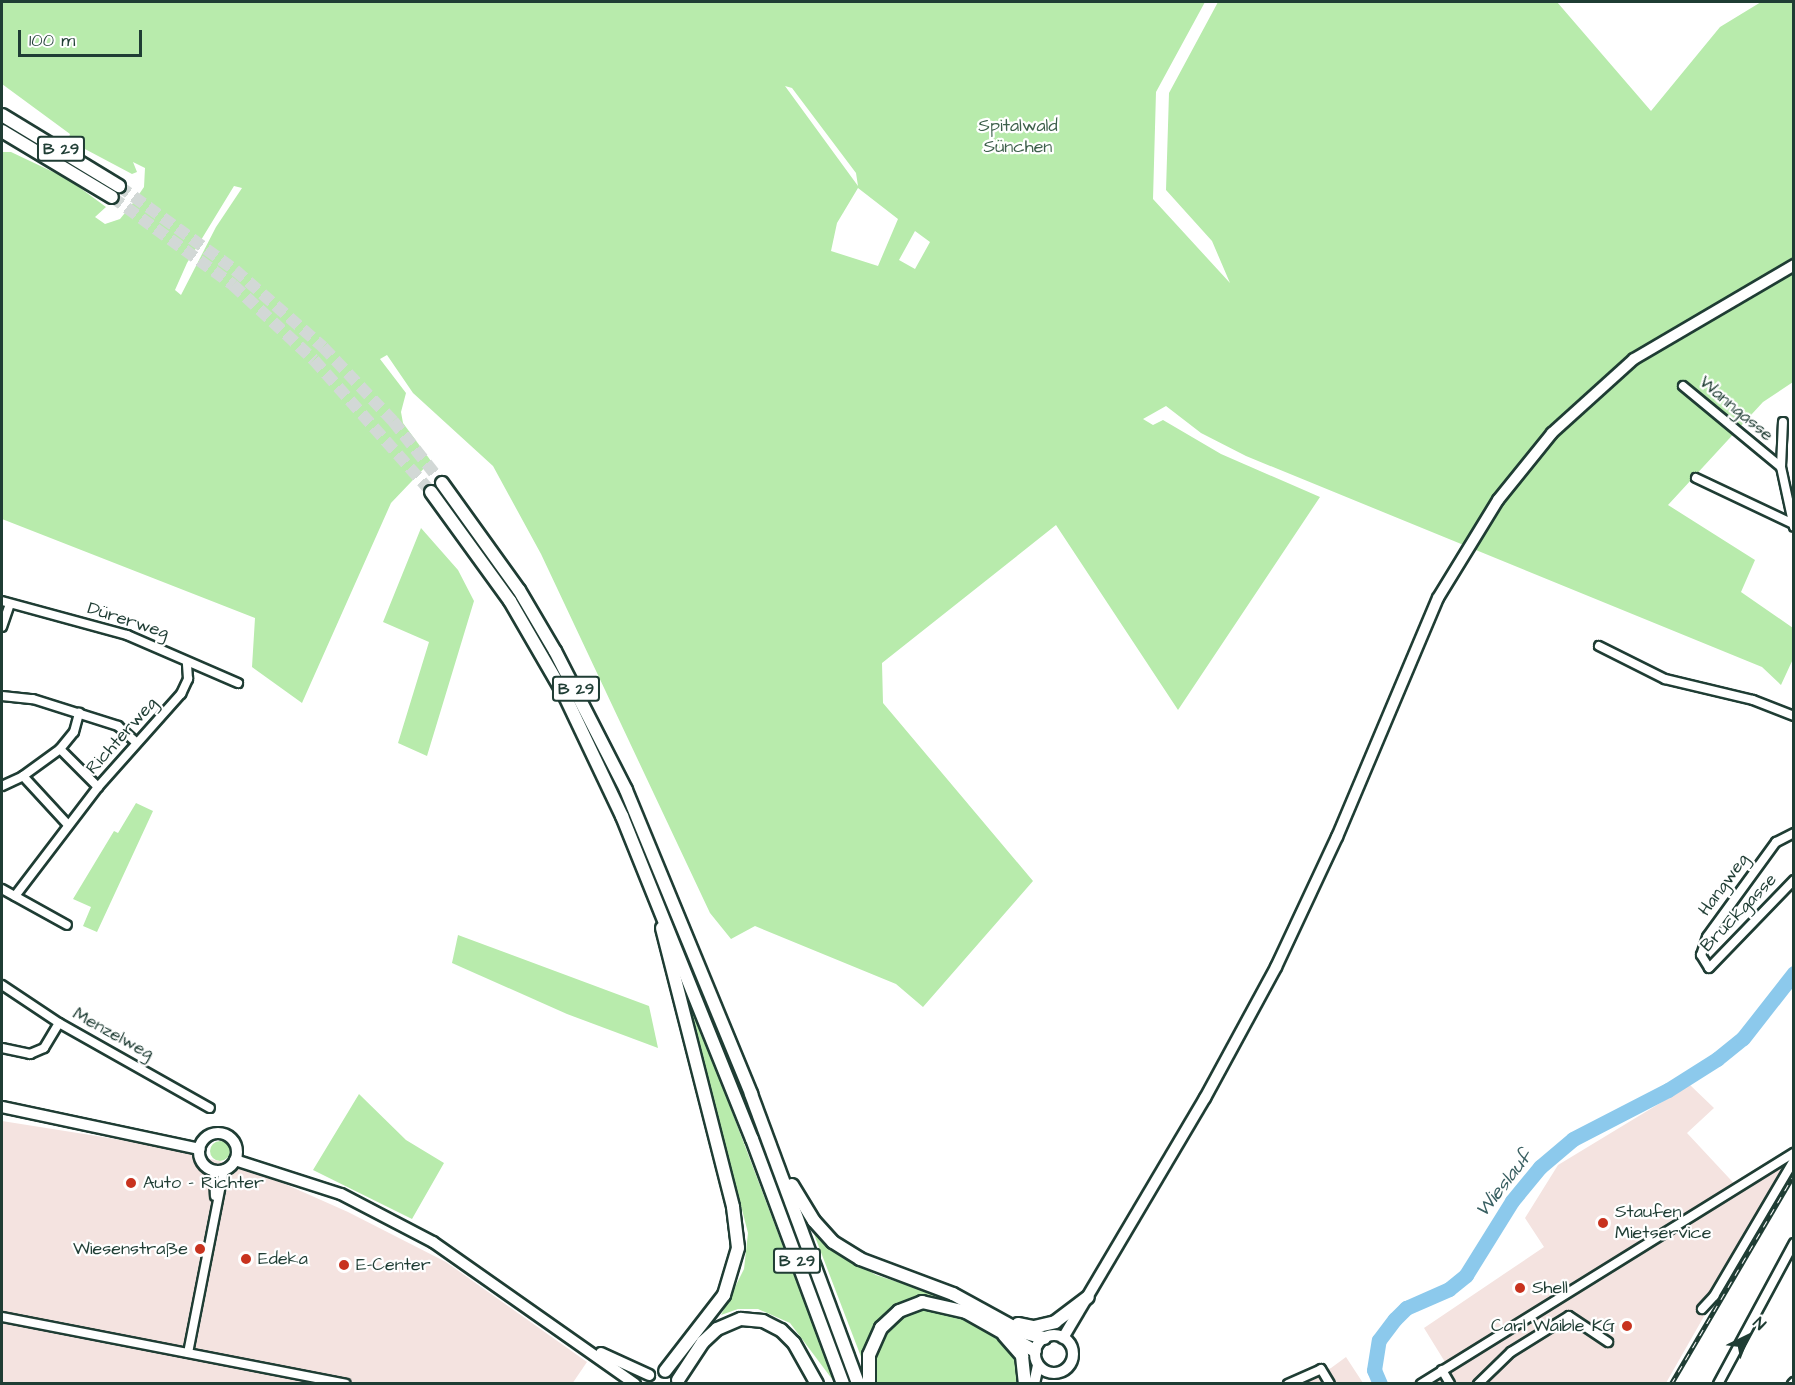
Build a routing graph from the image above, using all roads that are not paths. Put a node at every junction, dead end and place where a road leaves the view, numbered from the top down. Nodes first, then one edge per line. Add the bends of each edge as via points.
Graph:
1 (2, 115) edge
2 (2, 131) edge
3 (1794, 265) edge
4 (1683, 386) dead end
5 (1783, 422) dead end
6 (1781, 467) junction
7 (1696, 478) dead end
8 (442, 483) tunnel mouth
9 (431, 492) tunnel mouth
10 (1794, 494) edge
11 (1785, 499) junction
12 (1792, 525) edge
13 (6, 603) edge
14 (2, 627) edge
15 (1599, 646) dead end
16 (187, 664) junction
17 (238, 683) dead end
18 (2, 696) edge
19 (79, 712) junction
20 (1794, 716) edge
21 (137, 743) junction
22 (60, 749) junction
23 (23, 776) junction
24 (2, 786) edge
25 (98, 787) junction
26 (68, 825) junction
27 (1794, 833) edge
28 (1794, 880) edge
29 (2, 889) edge
30 (15, 896) junction
31 (660, 903) junction
32 (67, 925) dead end
33 (1708, 968) joint
34 (2, 985) edge
35 (59, 1023) junction
36 (2, 1048) edge
37 (2, 1107) edge
38 (210, 1108) dead end
39 (201, 1146) junction
40 (771, 1148) junction
41 (1794, 1153) edge
42 (236, 1156) junction
43 (1794, 1160) edge
44 (219, 1170) junction
45 (1794, 1244) edge
46 (1088, 1297) junction
47 (1702, 1309) dead end
48 (2, 1317) edge
49 (999, 1324) junction
50 (1044, 1338) junction
51 (1063, 1338) junction
52 (1608, 1342) dead end
53 (586, 1348) junction
54 (1035, 1351) junction
55 (188, 1353) junction
56 (1038, 1365) junction
57 (666, 1371) junction
58 (1442, 1371) junction
59 (1050, 1373) junction
60 (645, 1379) edge
61 (310, 1380) edge
62 (679, 1382) edge
63 (346, 1383) edge
64 (635, 1383) edge
65 (816, 1383) edge
66 (843, 1383) edge
67 (858, 1383) edge
68 (869, 1383) edge
69 (1025, 1383) edge
70 (1034, 1383) edge
71 (1040, 1383) edge
72 (1288, 1383) edge
73 (1330, 1383) edge
74 (1421, 1383) edge
75 (1450, 1383) edge
76 (1478, 1383) edge
77 (1718, 1383) edge

1 - 2 highway, B 29 via 115,192
3 - 46 main road via 1634,359 1552,433 1498,500 1438,598 1296,924 1205,1098
4 - 6 street, Wanngasse
5 - 6 street
6 - 11 street
7 - 12 street
8 - 40 highway, B 29 via 519,590 590,714 660,867
9 - 31 highway, B 29 via 510,601 565,696
10 - 11 street
11 - 12 street
13 - 14 street
13 - 16 street, Dürerweg via 127,635 178,655
15 - 20 street via 1665,679 1753,700
16 - 17 street, Dürerweg
16 - 21 street, Richterweg via 189,678 181,694
18 - 19 street via 33,699
19 - 21 street via 118,726
19 - 22 street via 74,732
21 - 25 street, Richterweg
22 - 23 street
22 - 25 street
23 - 24 street
23 - 26 street
25 - 26 street, Richterweg
26 - 30 street, Richterweg
27 - 33 street, Hangweg via 1776,842 1707,937 1701,955
28 - 33 street, Bruckgasse
29 - 30 street
30 - 32 street
31 - 57 highway via 661,922 733,1208 738,1248 724,1295
31 - 66 highway, B 29
34 - 35 street, Menzelweg
35 - 36 street via 44,1047 37,1051 30,1054
35 - 38 street, Menzelweg
37 - 39 main road
39 - 42 main road via 211,1135 223,1134 233,1140
39 - 44 main road via 201,1160
40 - 49 highway via 797,1196 833,1242 860,1259 953,1294
40 - 67 highway, B 29
41 - 58 street
42 - 44 main road
42 - 53 main road via 341,1194 433,1242
43 - 47 street via 1714,1296
44 - 55 street
45 - 77 street
46 - 49 highway via 1064,1317 1045,1326
46 - 51 main road
48 - 55 street
49 - 50 highway
49 - 54 highway
49 - 68 highway via 949,1305 922,1302 909,1306 889,1319 874,1341 867,1368
49 - 69 highway via 1022,1356
50 - 51 main road
50 - 54 main road
51 - 59 main road via 1072,1352 1070,1363 1062,1371
52 - 76 street via 1569,1316 1511,1352
53 - 60 main road
53 - 64 main road
54 - 56 main road
55 - 61 street
56 - 59 main road
56 - 70 main road
57 - 60 main road
57 - 62 main road
58 - 74 street
58 - 75 street
59 - 71 main road
61 - 63 street
62 - 65 highway via 703,1342 717,1329 741,1319 763,1321 782,1330 794,1343
72 - 73 street via 1321,1369

